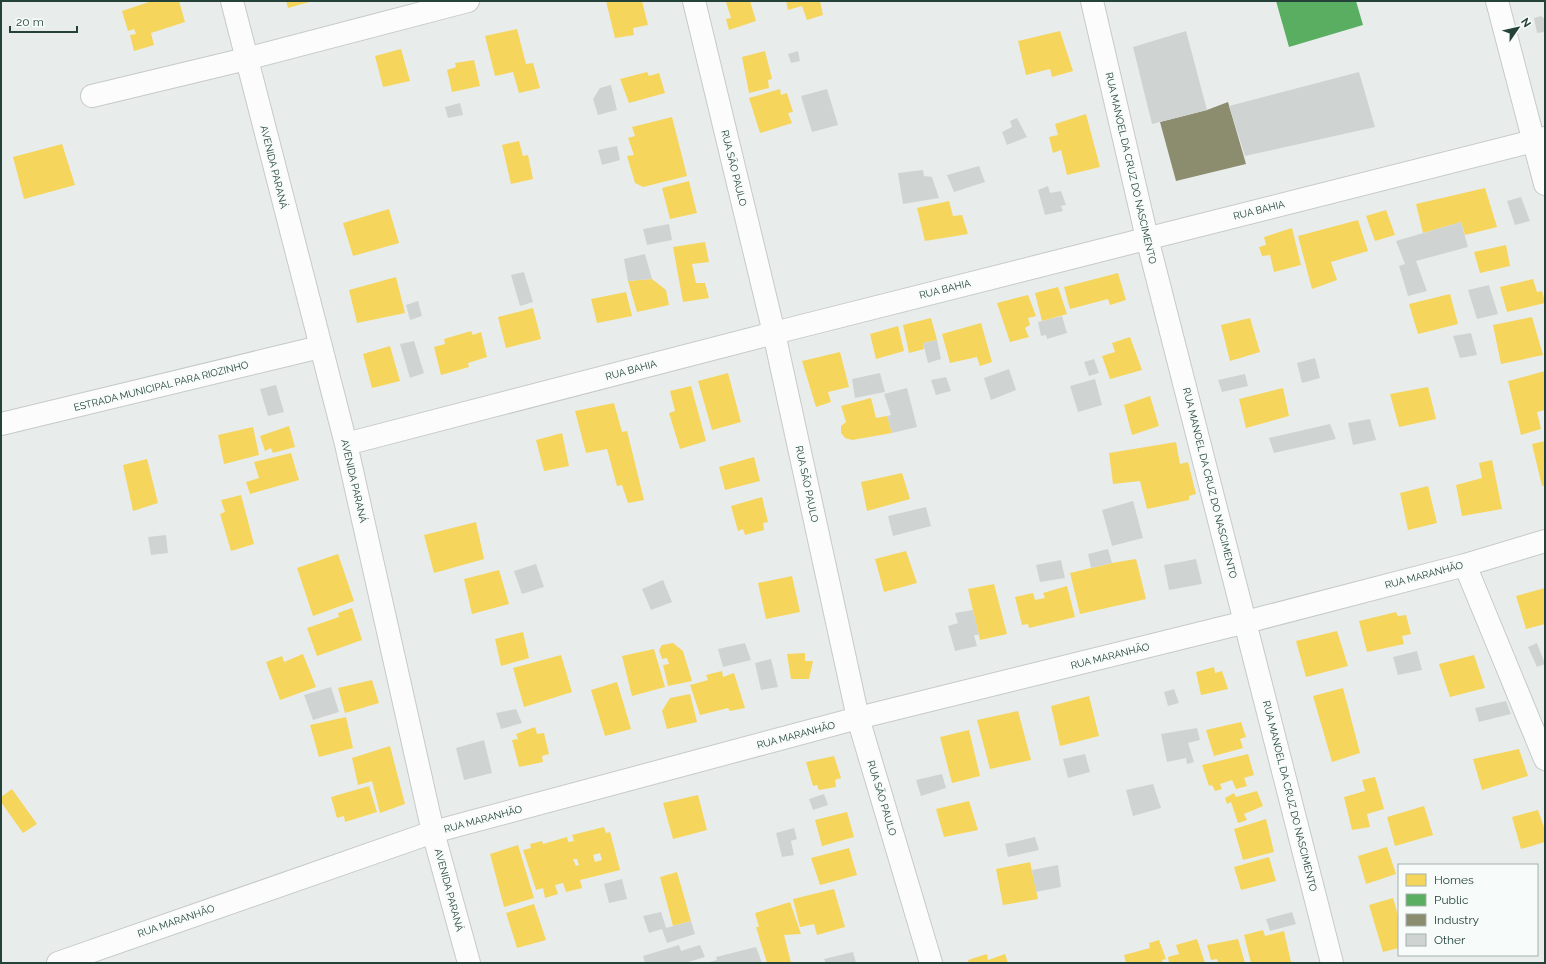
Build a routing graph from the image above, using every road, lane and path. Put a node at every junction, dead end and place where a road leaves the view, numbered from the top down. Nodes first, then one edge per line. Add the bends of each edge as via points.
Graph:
1 (232, 1) edge
2 (468, 1) edge
3 (694, 1) edge
4 (1092, 1) edge
5 (1498, 1) edge
6 (246, 59) junction
7 (92, 96) dead end
8 (1540, 140) edge
9 (1545, 184) edge
10 (1147, 238) junction
11 (774, 333) junction
12 (320, 347) junction
13 (1, 424) edge
14 (346, 444) junction
15 (1545, 541) edge
16 (1465, 564) junction
17 (1246, 622) junction
18 (858, 718) junction
19 (1545, 759) edge
20 (433, 832) junction
21 (58, 963) edge
22 (469, 963) edge
23 (931, 963) edge
24 (1332, 963) edge

1 - 6 street, AVENIDA PARANÁ
2 - 6 street
3 - 11 street, RUA SÃO PAULO
4 - 10 street, RUA MANOEL DA CRUZ DO NASCIMENTO
5 - 8 street
6 - 7 street
6 - 12 street, AVENIDA PARANÁ
8 - 9 street
8 - 10 street, RUA BAHIA
10 - 11 street, RUA BAHIA
10 - 17 street, RUA MANOEL DA CRUZ DO NASCIMENTO
11 - 14 street, RUA BAHIA
11 - 18 street, RUA SÃO PAULO
12 - 13 street, ESTRADA MUNICIPAL PARA RIOZINHO
12 - 14 street, AVENIDA PARANÁ
14 - 20 street, AVENIDA PARANÁ
15 - 16 street, RUA MARANHÃO
16 - 17 street, RUA MARANHÃO
16 - 19 street
17 - 18 street, RUA MARANHÃO
17 - 24 street, RUA MANOEL DA CRUZ DO NASCIMENTO
18 - 20 street, RUA MARANHÃO
18 - 23 street, RUA SÃO PAULO
20 - 21 street, RUA MARANHÃO
20 - 22 street, AVENIDA PARANÁ

